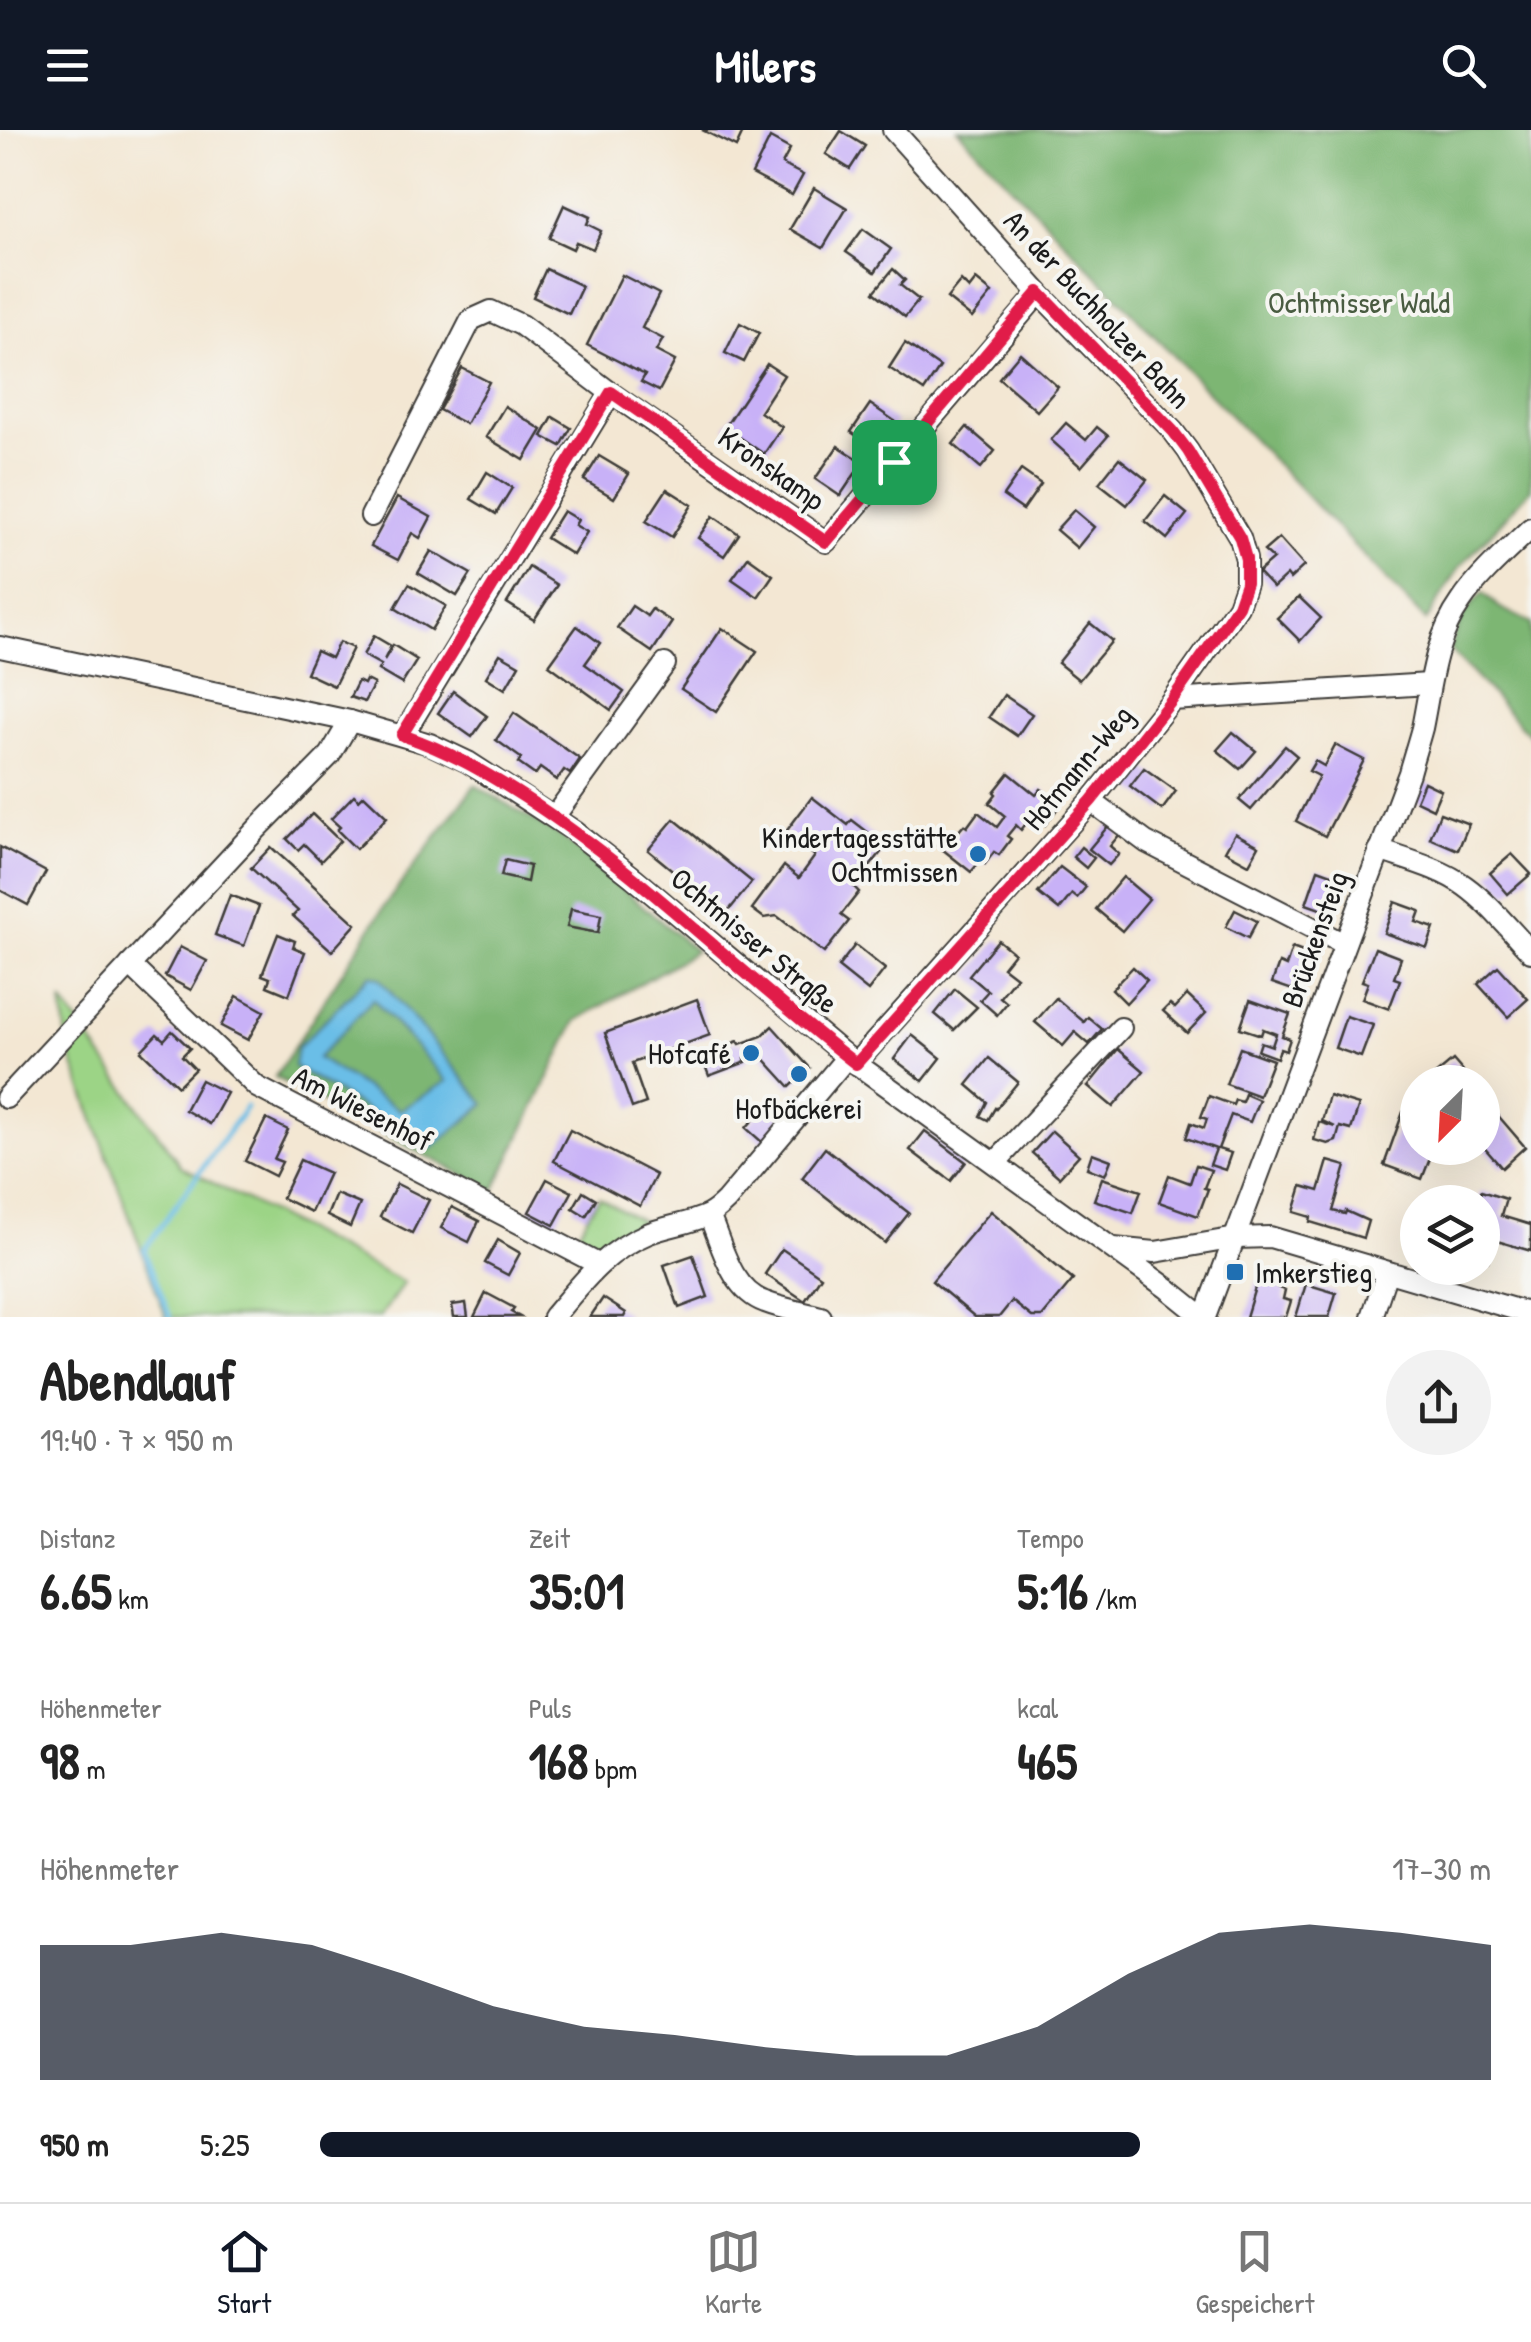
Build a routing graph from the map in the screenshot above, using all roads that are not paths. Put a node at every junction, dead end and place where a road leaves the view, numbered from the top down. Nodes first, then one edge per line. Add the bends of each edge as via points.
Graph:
1 (893, 130) edge
2 (1039, 292) junction
3 (611, 392) junction
4 (370, 516) dead end
5 (1531, 528) edge
6 (0, 646) edge
7 (665, 664) dead end
8 (1429, 684) junction
9 (1172, 700) junction
10 (350, 720) junction
11 (402, 735) junction
12 (1091, 801) junction
13 (554, 817) junction
14 (1379, 850) junction
15 (1344, 944) junction
16 (1531, 952) edge
17 (130, 965) junction
18 (1121, 1028) dead end
19 (851, 1060) junction
20 (6, 1098) dead end
21 (994, 1163) junction
22 (709, 1215) junction
23 (1236, 1238) junction
24 (1112, 1248) junction
25 (598, 1264) junction
26 (1386, 1272) junction
27 (1531, 1314) edge
28 (553, 1317) edge
29 (821, 1317) edge
30 (1204, 1317) edge
31 (1372, 1317) edge

1 - 2 street, An der Buchholzer Bahn
2 - 3 street, Kronskamp via 826,542
2 - 9 street, An der Buchholzer Bahn via 1173,431 1240,538 1246,583 1238,606
3 - 4 street, Kronskamp via 521,324 491,310 472,320
3 - 11 street
5 - 8 street, Brückensteig via 1460,602
6 - 10 street, Ochtmisser Straße
7 - 13 street
8 - 9 street, Hotmann-Weg
8 - 14 street, Brückensteig via 1409,774
9 - 12 street, Hotmann-Weg
10 - 11 street, Ochtmisser Straße
10 - 17 street via 330,755
11 - 13 street, Ochtmisser Straße via 468,762
12 - 15 street via 1146,842
12 - 19 street, Hotmann-Weg
13 - 19 street, Ochtmisser Straße
14 - 15 street, Brückensteig
14 - 16 street via 1464,884
15 - 23 street, Brückensteig
17 - 20 street
17 - 25 street, Am Wiesenhof via 258,1087
18 - 21 street
19 - 21 street, Ochtmisser Straße
19 - 22 street, Hotmann-Weg
21 - 24 street, Ochtmisser Straße
22 - 25 street via 644,1235
22 - 29 street via 748,1292
23 - 24 street via 1154,1252
23 - 26 street via 1270,1237
23 - 30 street, Brückensteig
24 - 30 street, Ochtmisser Straße
25 - 28 street
26 - 27 street
26 - 31 street

